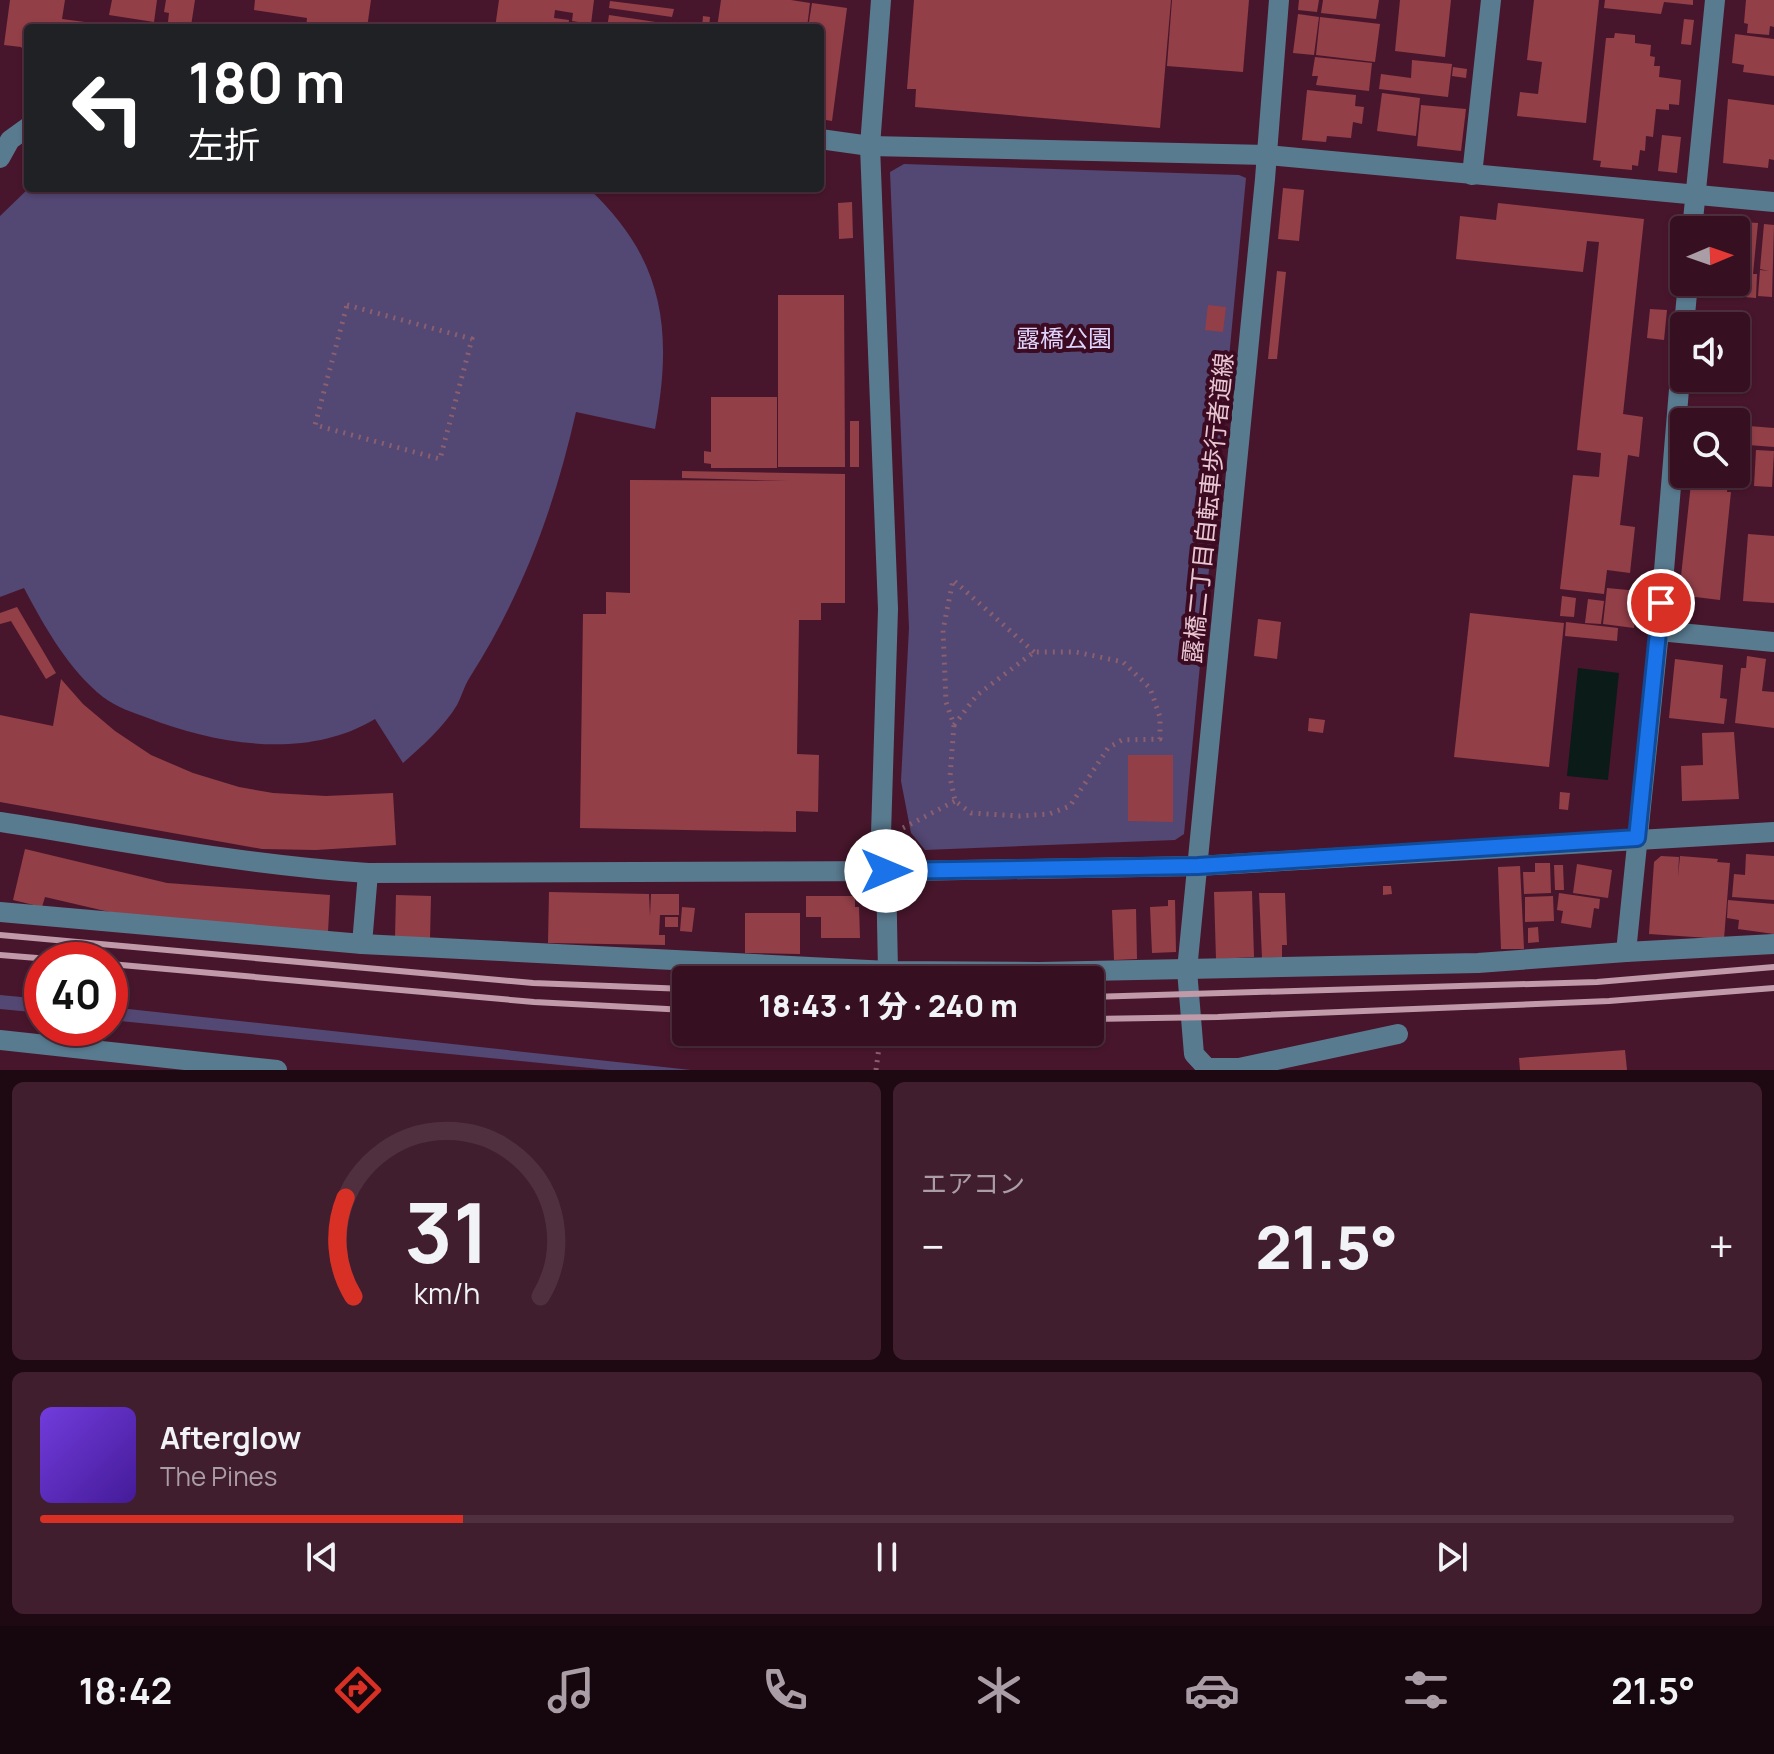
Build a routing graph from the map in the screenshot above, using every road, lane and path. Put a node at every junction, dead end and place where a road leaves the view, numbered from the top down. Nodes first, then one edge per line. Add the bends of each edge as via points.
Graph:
1 (881, 0) edge
2 (1279, 0) edge
3 (1491, 0) edge
4 (1715, 0) edge
5 (24, 129) edge
6 (5, 138) edge
7 (824, 140) edge
8 (870, 146) junction
9 (1267, 155) junction
10 (0, 158) edge
11 (1472, 175) junction
12 (1695, 195) junction
13 (1774, 202) edge
14 (1693, 216) edge
15 (472, 339) joint
16 (1679, 392) edge
17 (1659, 631) junction
18 (1774, 642) edge
19 (1034, 652) junction
20 (954, 725) junction
21 (955, 801) junction
22 (0, 822) edge
23 (1774, 832) edge
24 (881, 834) junction
25 (1637, 838) junction
26 (1198, 866) junction
27 (886, 871) junction
28 (368, 873) junction
29 (0, 912) edge
30 (362, 944) junction
31 (1774, 944) edge
32 (1626, 952) junction
33 (791, 966) edge
34 (888, 966) edge
35 (1104, 970) edge
36 (1187, 970) junction
37 (1398, 1034) dead end
38 (0, 1040) edge
39 (879, 1046) edge
40 (152, 1063) edge
41 (277, 1070) edge
42 (876, 1070) edge

1 - 8 street
2 - 9 street, 露橋二丁目自転車歩行者道線
3 - 11 street
4 - 12 street
5 - 6 street
6 - 10 street
7 - 8 street
8 - 9 street
8 - 24 street via 888,609
9 - 11 street
9 - 26 street, 露橋二丁目自転車歩行者道線
11 - 12 street
12 - 13 street
12 - 14 street
15 - 15 path via 347,305 315,425 440,459
16 - 17 street
17 - 18 street
17 - 25 street
19 - 20 path via 977,695
19 - 20 path via 953,580 943,630 946,702
19 - 21 path via 1076,652 1123,662 1150,688 1160,717 1160,739 1122,740 1108,748 1070,806 1049,814 971,813
20 - 21 path via 950,777
21 - 24 path
22 - 28 street via 243,860
23 - 25 street
24 - 27 street
25 - 26 street
25 - 32 street
26 - 27 street
26 - 36 street, 露橋二丁目自転車歩行者道線
27 - 28 street
27 - 34 street
28 - 30 street
29 - 30 street
30 - 33 street
31 - 32 street
32 - 36 street via 1478,963
35 - 36 street
36 - 37 street, 露橋二丁目自転車歩行者道線 via 1194,1054 1207,1068 1239,1068
38 - 40 street
39 - 42 path
40 - 41 street

